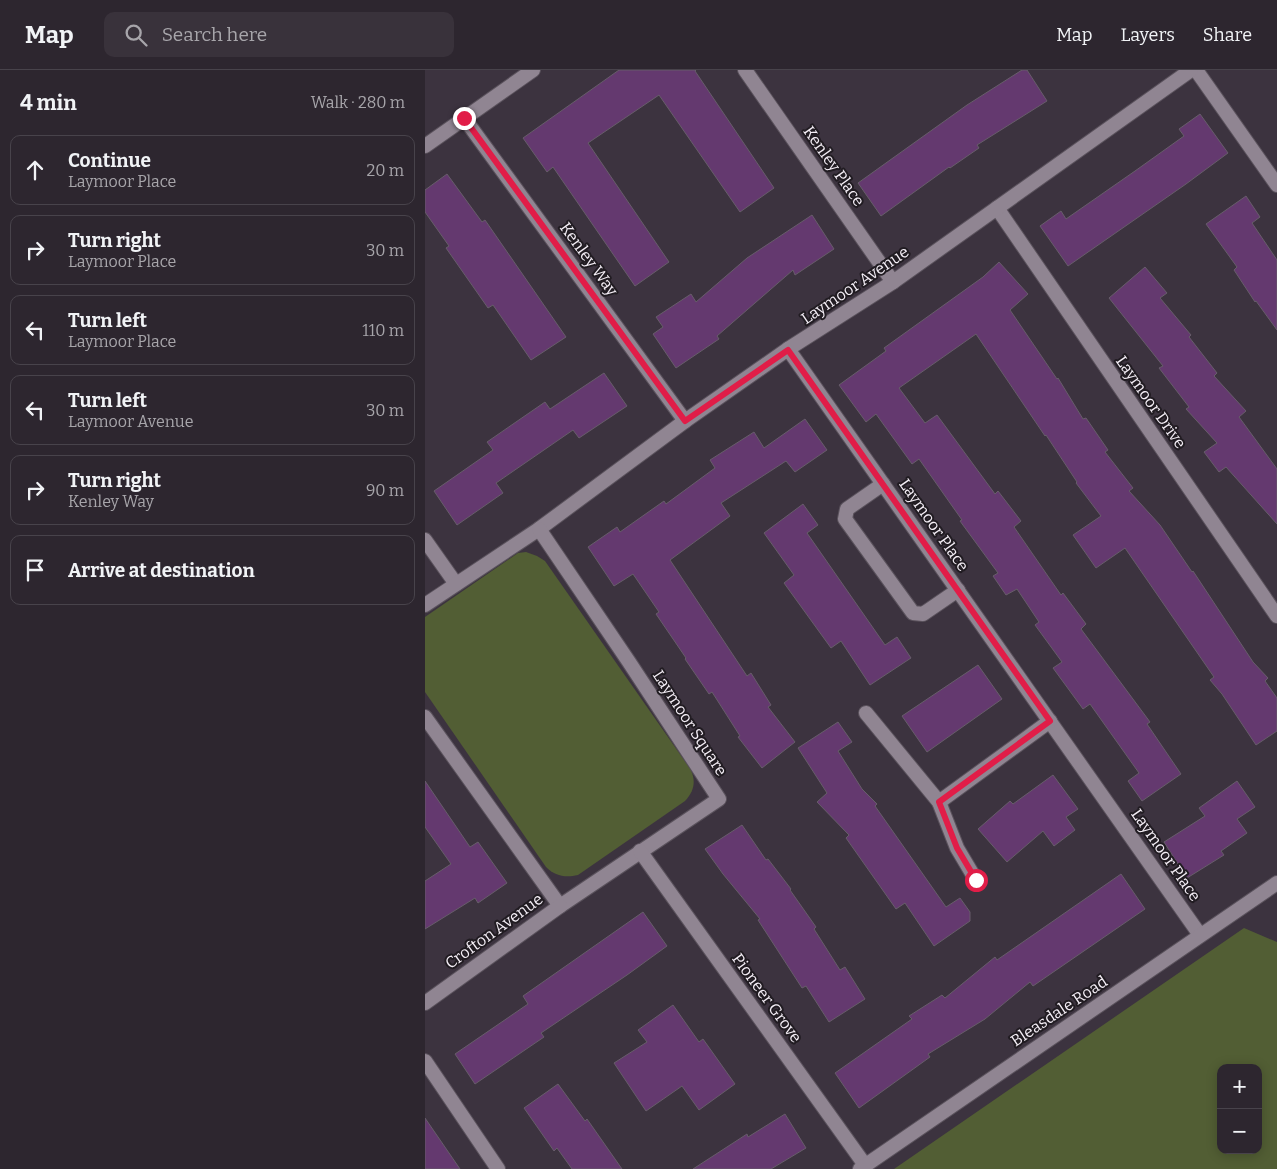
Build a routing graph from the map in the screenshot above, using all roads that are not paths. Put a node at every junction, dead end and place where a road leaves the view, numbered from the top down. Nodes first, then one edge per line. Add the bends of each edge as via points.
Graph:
1 (533, 70) edge
2 (745, 70) edge
3 (1191, 70) edge
4 (1196, 70) edge
5 (464, 118) junction
6 (425, 146) edge
7 (1277, 186) edge
8 (997, 208) junction
9 (893, 282) junction
10 (788, 350) junction
11 (685, 421) junction
12 (883, 484) junction
13 (539, 528) junction
14 (425, 540) edge
15 (456, 584) junction
16 (958, 590) junction
17 (425, 604) edge
18 (1277, 616) edge
19 (866, 713) dead end
20 (425, 717) edge
21 (1050, 721) junction
22 (939, 802) junction
23 (640, 851) junction
24 (976, 880) dead end
25 (1277, 883) edge
26 (559, 906) junction
27 (1201, 935) junction
28 (425, 1003) edge
29 (425, 1061) edge
30 (863, 1167) edge
31 (498, 1169) edge

1 - 5 street
2 - 9 street, Kenley Place
3 - 8 street, Laymoor Avenue
4 - 7 street
5 - 6 street
5 - 11 street, Kenley Way
8 - 9 street, Laymoor Avenue
8 - 18 street, Laymoor Drive
9 - 10 street, Laymoor Avenue
10 - 11 street, Laymoor Avenue
10 - 12 street, Laymoor Place
11 - 13 street, Laymoor Avenue
12 - 16 street, Laymoor Place
12 - 16 street via 847,509 845,519 913,613 923,614
13 - 15 street
13 - 23 street, Laymoor Square via 719,799
14 - 15 street
15 - 17 street
16 - 21 street, Laymoor Place
19 - 22 street
20 - 26 street
21 - 22 street
21 - 27 street, Laymoor Place
22 - 24 street via 957,848
23 - 26 street, Laymoor Square
23 - 30 street, Pioneer Grove
25 - 27 street, Bleasdale Road
26 - 28 street, Crofton Avenue
27 - 30 street, Bleasdale Road
29 - 31 street

